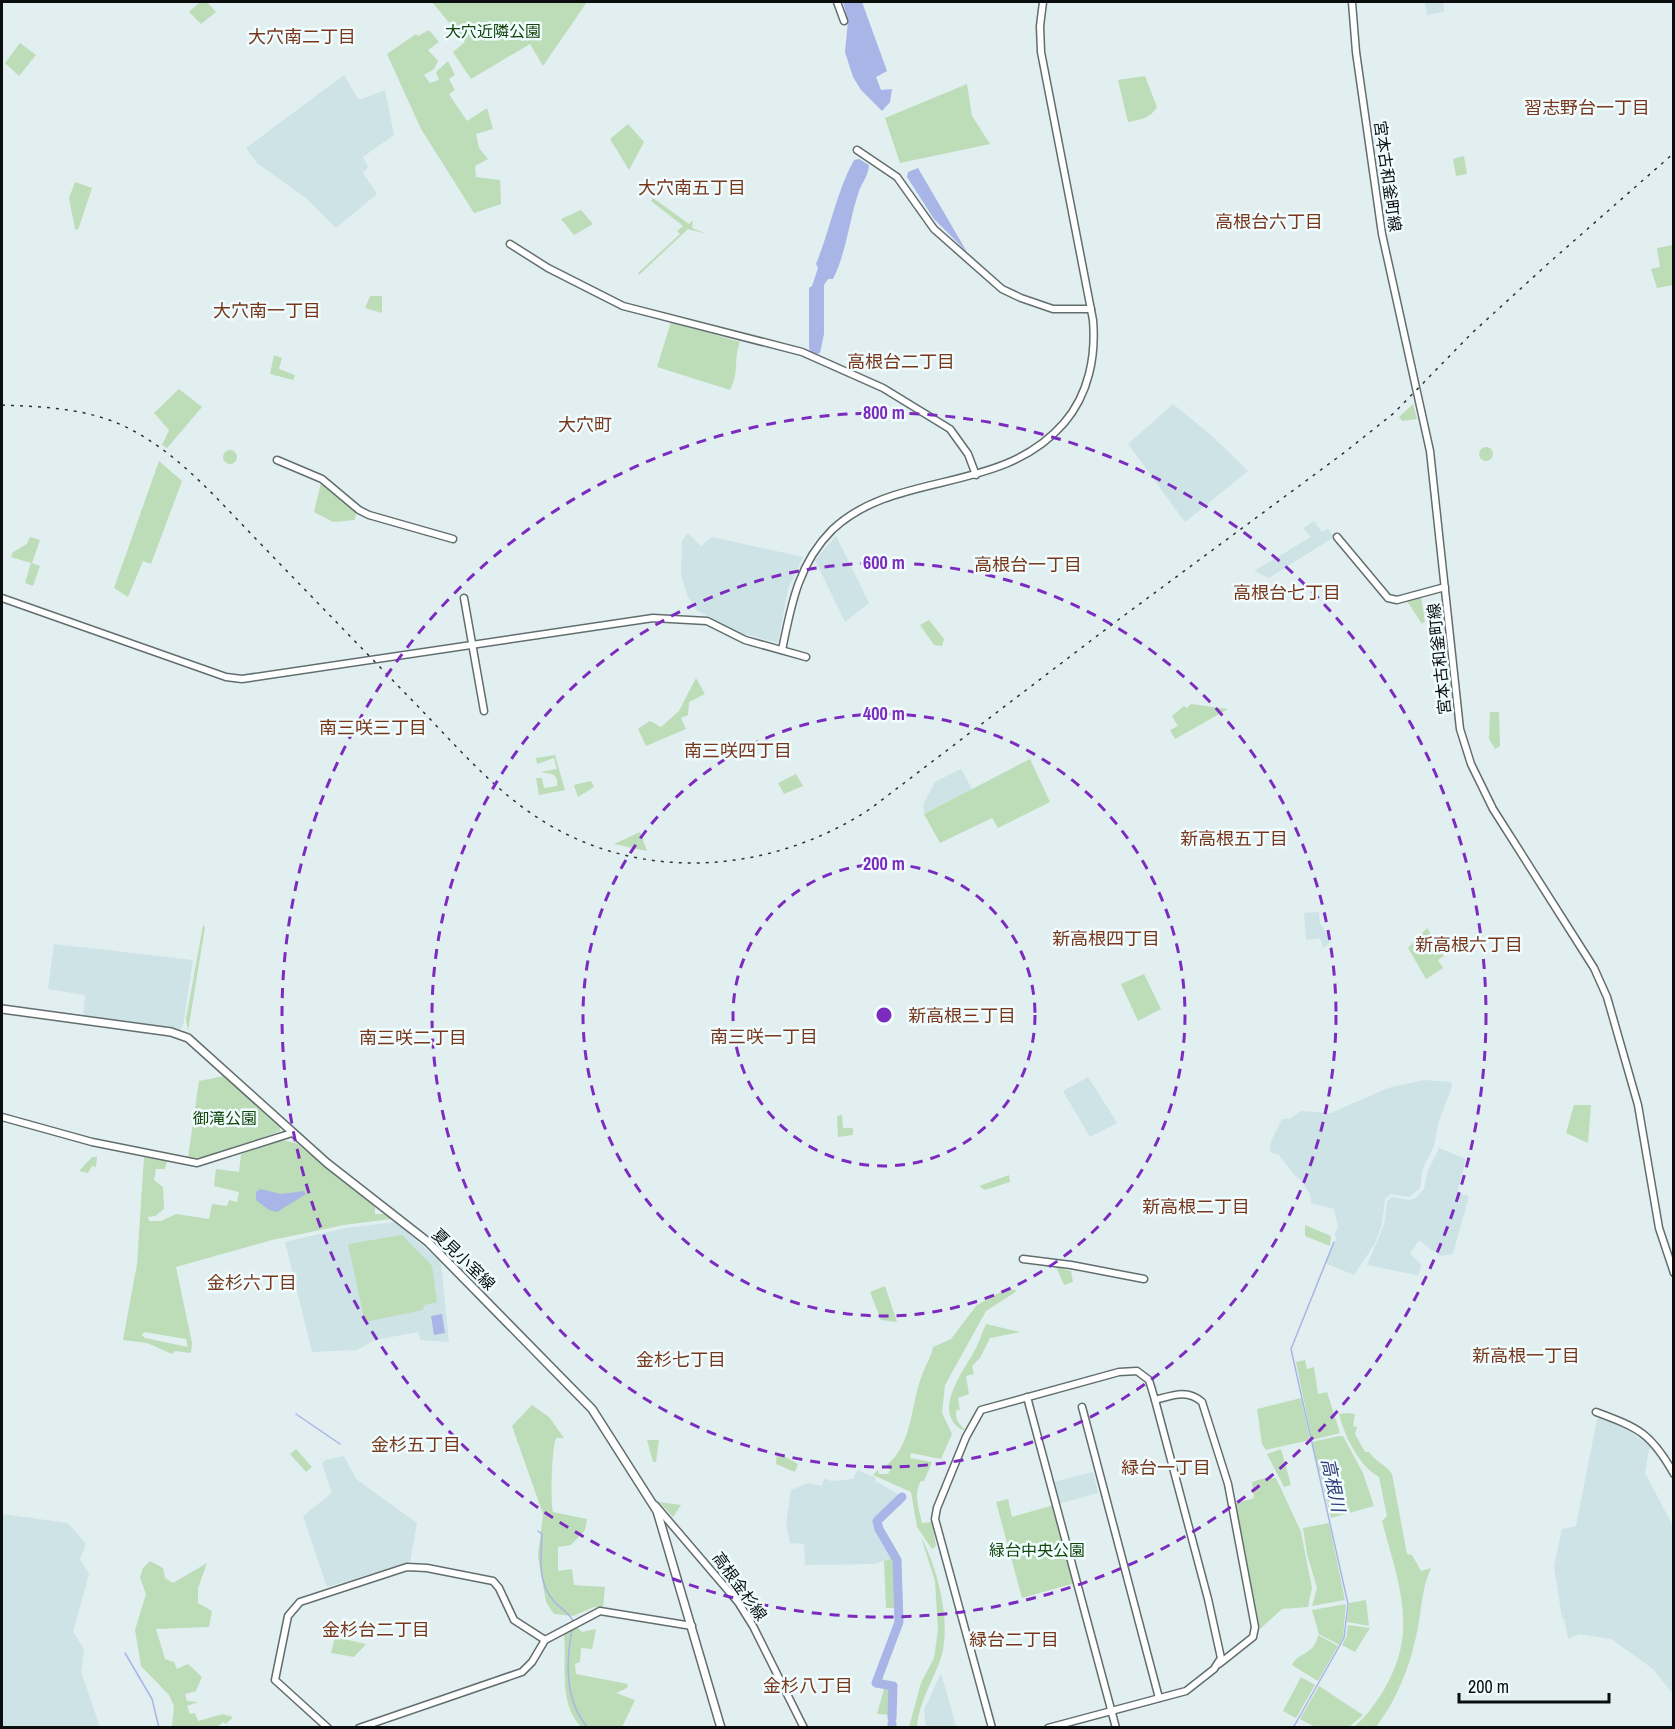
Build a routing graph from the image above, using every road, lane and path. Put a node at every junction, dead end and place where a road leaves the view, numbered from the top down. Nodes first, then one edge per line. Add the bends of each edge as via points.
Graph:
1 (837, 2) edge
2 (1043, 2) edge
3 (1352, 2) edge
4 (844, 21) dead end
5 (857, 150) dead end
6 (510, 244) dead end
7 (1090, 309) junction
8 (277, 460) dead end
9 (976, 475) junction
10 (1337, 537) dead end
11 (453, 539) dead end
12 (1445, 587) junction
13 (2, 598) edge
14 (464, 598) dead end
15 (472, 645) junction
16 (782, 650) junction
17 (806, 657) dead end
18 (484, 711) dead end
19 (2, 1009) edge
20 (2, 1117) edge
21 (292, 1133) junction
22 (1023, 1259) dead end
23 (1674, 1273) edge
24 (1144, 1279) dead end
25 (1028, 1397) junction
26 (1155, 1400) junction
27 (1082, 1407) dead end
28 (1596, 1412) dead end
29 (1674, 1474) edge
30 (654, 1504) junction
31 (692, 1626) junction
32 (545, 1640) junction
33 (1218, 1664) junction
34 (1159, 1698) junction
35 (1111, 1711) junction
36 (328, 1728) edge
37 (359, 1728) edge
38 (721, 1728) edge
39 (804, 1728) edge
40 (992, 1728) edge
41 (1048, 1728) edge
42 (1116, 1728) edge

1 - 4 street
2 - 7 street via 1041,52
3 - 12 street, 宮本古和釜町線 via 1382,234 1430,451
5 - 7 street via 897,177 934,229 1002,289 1053,309
6 - 9 street via 623,306 802,352 883,388 950,429 969,454
7 - 9 street via 1094,341 1090,368 1071,415 1029,454
8 - 11 street via 322,479 369,515
9 - 16 street via 884,500 863,508 835,528 810,557 797,583
10 - 12 street via 1388,598 1397,600
12 - 23 street, 宮本古和釜町線 via 1465,748 1493,809 1594,968 1607,997 1638,1104 1659,1228
13 - 15 street via 238,679
14 - 15 street
15 - 16 street via 611,622 670,618 711,622 745,640
15 - 18 street
16 - 17 street
19 - 21 main road, 夏見小室線 via 182,1035
20 - 21 street via 112,1147 197,1163
21 - 30 main road, 夏見小室線 via 428,1242 567,1381 604,1425
22 - 24 street
25 - 26 street via 1132,1370 1149,1380
25 - 35 street
25 - 40 street via 978,1412 935,1512
26 - 33 street via 1220,1648
26 - 33 street via 1183,1394 1202,1402 1228,1484 1255,1627 1253,1637
27 - 34 street
28 - 29 street via 1652,1439
30 - 31 main road, 夏見小室線
30 - 39 street, 高根金杉線 via 738,1602
31 - 32 street via 600,1611
31 - 38 main road, 夏見小室線
32 - 36 street via 514,1620 493,1581 427,1568 401,1568 304,1600 288,1616 275,1680
32 - 37 street via 532,1662 513,1676
33 - 34 street via 1186,1691
34 - 35 street
35 - 41 street
35 - 42 street

